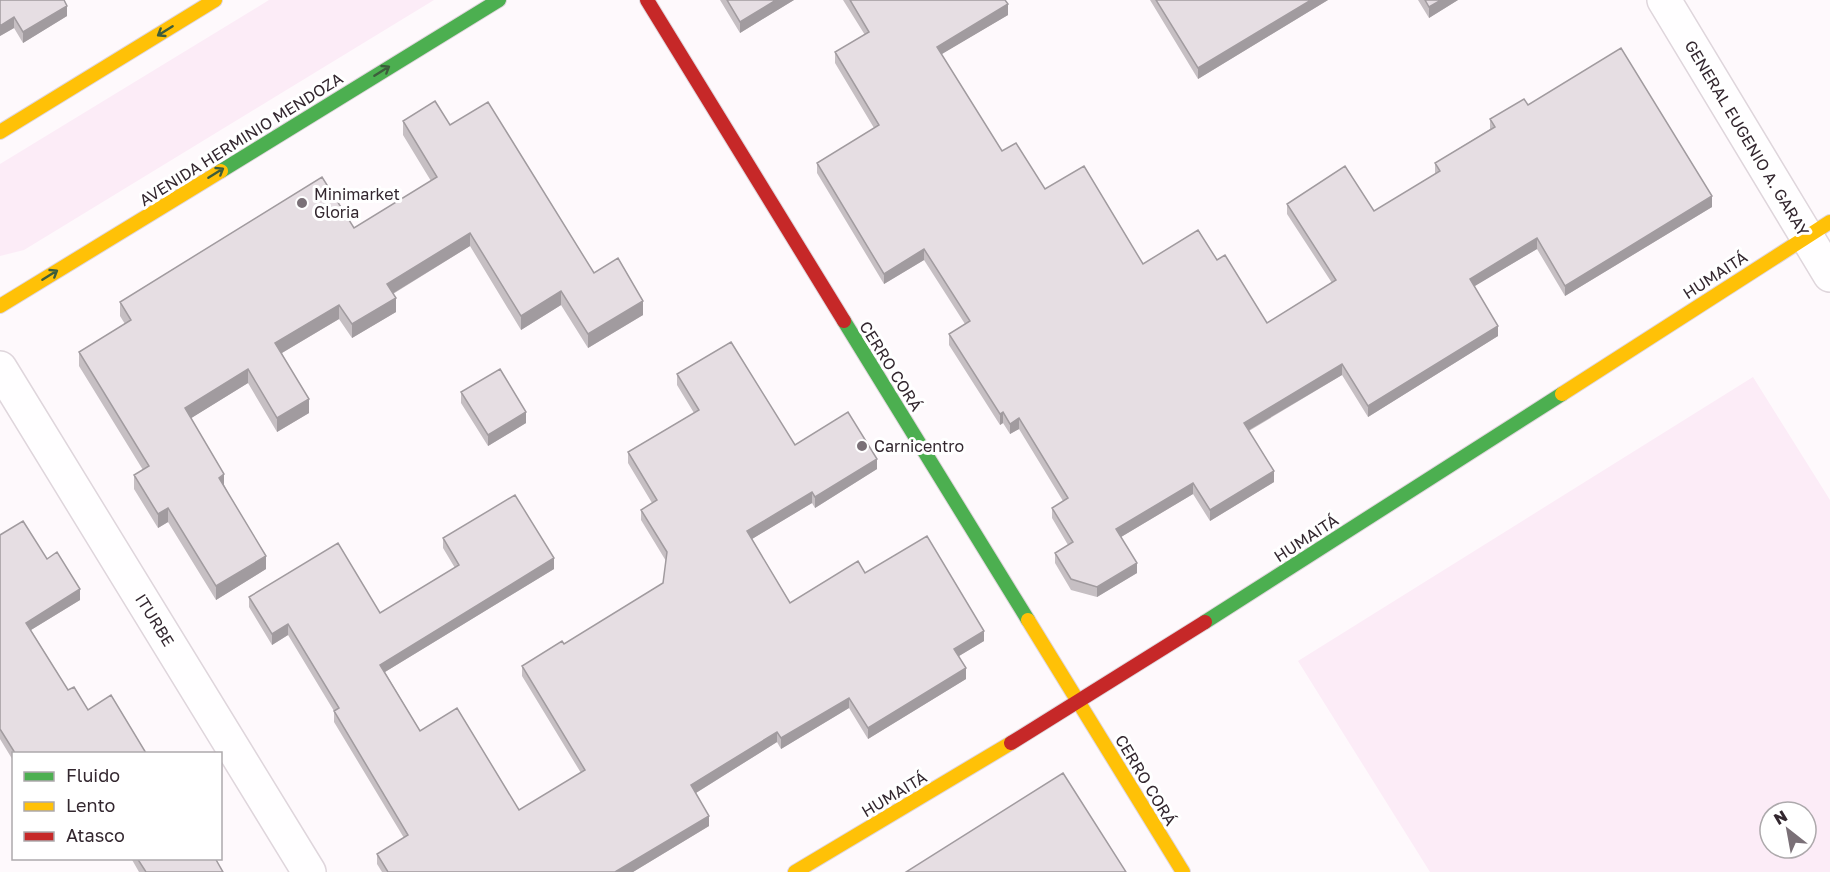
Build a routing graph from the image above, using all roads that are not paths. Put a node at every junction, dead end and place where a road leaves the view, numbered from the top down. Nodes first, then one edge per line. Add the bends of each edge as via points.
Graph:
1 (215, 0) edge
2 (499, 0) edge
3 (647, 0) edge
4 (1664, 0) edge
5 (0, 132) edge
6 (1818, 229) edge
7 (1830, 275) edge
8 (0, 306) edge
9 (0, 368) edge
10 (1079, 703) junction
11 (309, 872) edge
12 (795, 872) edge
13 (1183, 872) edge

1 -> 5 street
8 -> 2 street, AVENIDA HERMINIO MENDOZA
3 - 10 street, CERRO CORÁ
4 - 6 street, GENERAL EUGENIO A. GARAY
6 - 7 street, GENERAL EUGENIO A. GARAY
6 - 10 street, HUMAITÁ
9 - 11 street, ITURBE
10 - 12 street, HUMAITÁ
10 - 13 street, CERRO CORÁ

